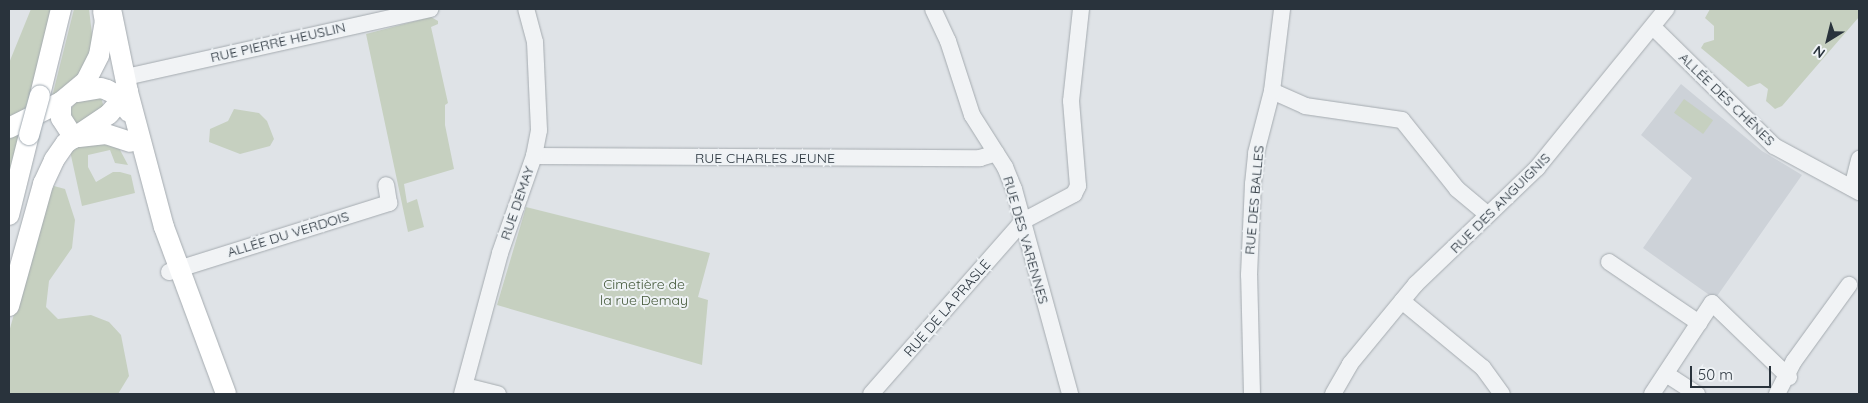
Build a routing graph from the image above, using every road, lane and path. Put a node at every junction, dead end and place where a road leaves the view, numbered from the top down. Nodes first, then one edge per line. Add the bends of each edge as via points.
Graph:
1 (61, 9) edge
2 (430, 9) edge
3 (526, 9) edge
4 (934, 9) edge
5 (1081, 9) edge
6 (1282, 9) edge
7 (1666, 9) edge
8 (106, 13) edge
9 (1653, 27) junction
10 (1272, 91) junction
11 (123, 94) junction
12 (69, 97) junction
13 (9, 128) edge
14 (74, 138) junction
15 (130, 142) junction
16 (996, 153) junction
17 (534, 156) junction
18 (1859, 159) edge
19 (386, 185) dead end
20 (1856, 190) edge
21 (9, 215) edge
22 (1488, 215) junction
23 (1023, 220) junction
24 (164, 228) junction
25 (1609, 262) dead end
26 (175, 270) junction
27 (1849, 286) dead end
28 (1402, 301) junction
29 (9, 306) edge
30 (1699, 323) junction
31 (1666, 374) junction
32 (1789, 377) junction
33 (463, 390) edge
34 (226, 394) edge
35 (498, 394) edge
36 (871, 394) edge
37 (1070, 394) edge
38 (1252, 394) edge
39 (1333, 394) edge
40 (1502, 394) edge
41 (1652, 394) edge
42 (1697, 394) edge
43 (1778, 394) edge

1 - 21 main road, bridge
2 - 11 street, RUE PIERRE HEUSLIN
3 - 17 street, RUE DEMAY via 535,42 539,84 539,130
4 - 16 street, RUE DES VARENNES via 972,115
5 - 23 street via 1071,101 1078,186 1066,199
6 - 10 street, RUE DES BALLES
7 - 9 street, RUE DES ANGUIGNIS
8 - 11 main road
8 - 12 main road via 99,55
9 - 20 street, ALLÉE DES CHÊNES via 1774,146
9 - 22 street, RUE DES ANGUIGNIS via 1537,168
10 - 22 street via 1305,106 1402,120 1457,189
10 - 38 street, RUE DES BALLES via 1256,153 1253,184 1249,275
11 - 12 main road via 101,88
11 - 14 main road
11 - 15 main road
11 - 24 main road via 155,188
12 - 13 main road
12 - 14 main road via 62,118
14 - 15 main road via 101,134
14 - 29 main road via 60,150 48,171
15 - 24 main road
16 - 17 street, RUE CHARLES JEUNE via 970,158
16 - 23 street, RUE DES VARENNES via 1014,189
17 - 33 street, RUE DEMAY via 500,253
18 - 20 street
19 - 26 street, ALLÉE DU VERDOIS via 389,203
22 - 28 street, RUE DES ANGUIGNIS
23 - 36 street, RUE DE LA PRASLE
23 - 37 street, RUE DES VARENNES
24 - 26 main road
25 - 30 street
26 - 34 main road
27 - 32 street via 1794,360
28 - 39 street, RUE DES ANGUIGNIS via 1350,364
28 - 40 street via 1483,368
30 - 31 street
30 - 32 street via 1712,303
31 - 41 street
31 - 42 street
32 - 43 street
33 - 35 street

